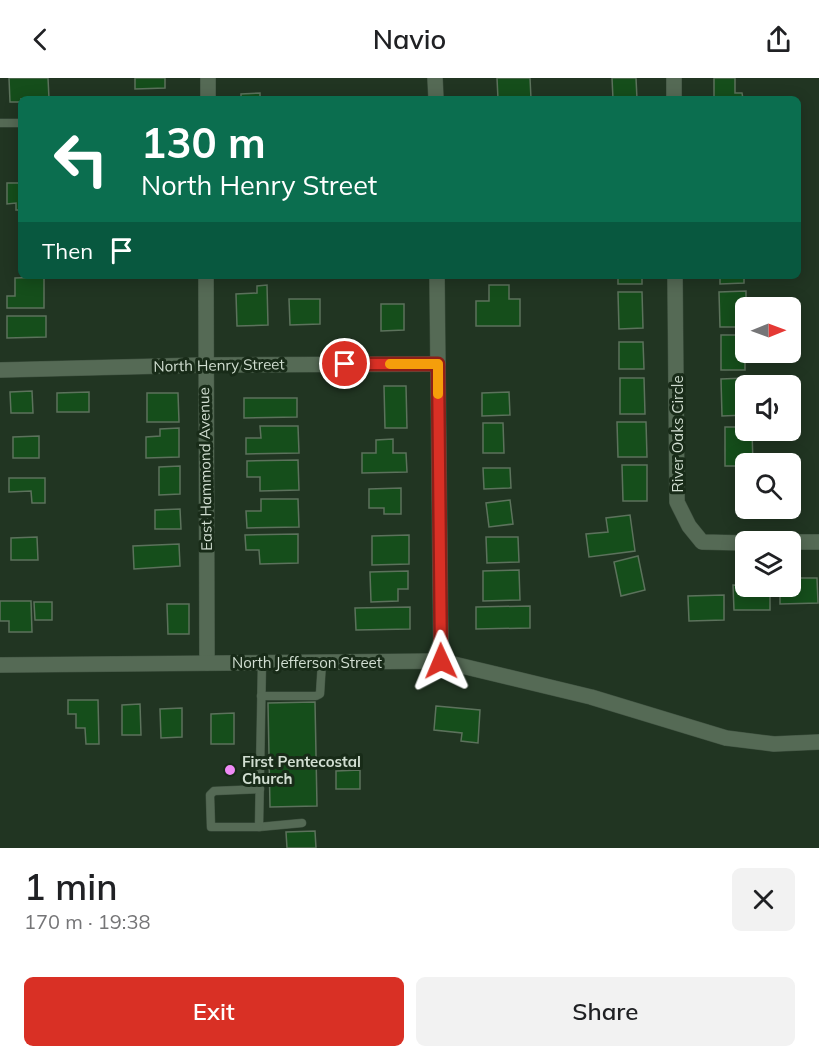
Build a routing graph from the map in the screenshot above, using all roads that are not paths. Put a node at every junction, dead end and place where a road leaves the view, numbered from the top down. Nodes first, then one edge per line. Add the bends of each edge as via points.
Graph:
1 (208, 78) edge
2 (435, 78) edge
3 (674, 78) edge
4 (208, 96) edge
5 (436, 96) edge
6 (674, 96) edge
7 (0, 123) edge
8 (18, 123) edge
9 (206, 279) edge
10 (437, 279) edge
11 (675, 279) edge
12 (204, 364) junction
13 (438, 364) junction
14 (0, 370) edge
15 (801, 542) edge
16 (819, 542) edge
17 (735, 543) edge
18 (441, 661) junction
19 (262, 662) junction
20 (322, 662) junction
21 (207, 663) junction
22 (0, 665) edge
23 (261, 696) junction
24 (819, 742) edge
25 (260, 789) junction
26 (302, 823) dead end
27 (259, 827) junction

1 - 4 street
2 - 5 street
3 - 6 street
7 - 8 lane
9 - 12 street, East Hammond Avenue
10 - 13 street
11 - 17 street, River Oaks Circle via 677,502 702,542
12 - 13 street, North Henry Street
12 - 14 street, North Henry Street
12 - 21 street, East Hammond Avenue
13 - 18 street
15 - 16 street
18 - 20 street, North Jefferson Street
18 - 24 street, North Jefferson Street via 591,697 726,738 774,744
19 - 20 street, North Jefferson Street
19 - 21 street, North Jefferson Street
19 - 23 lane
20 - 23 lane via 321,690 316,696
21 - 22 street, North Jefferson Street
23 - 25 lane
25 - 27 lane
25 - 27 lane via 219,790 210,795 211,827
26 - 27 lane

